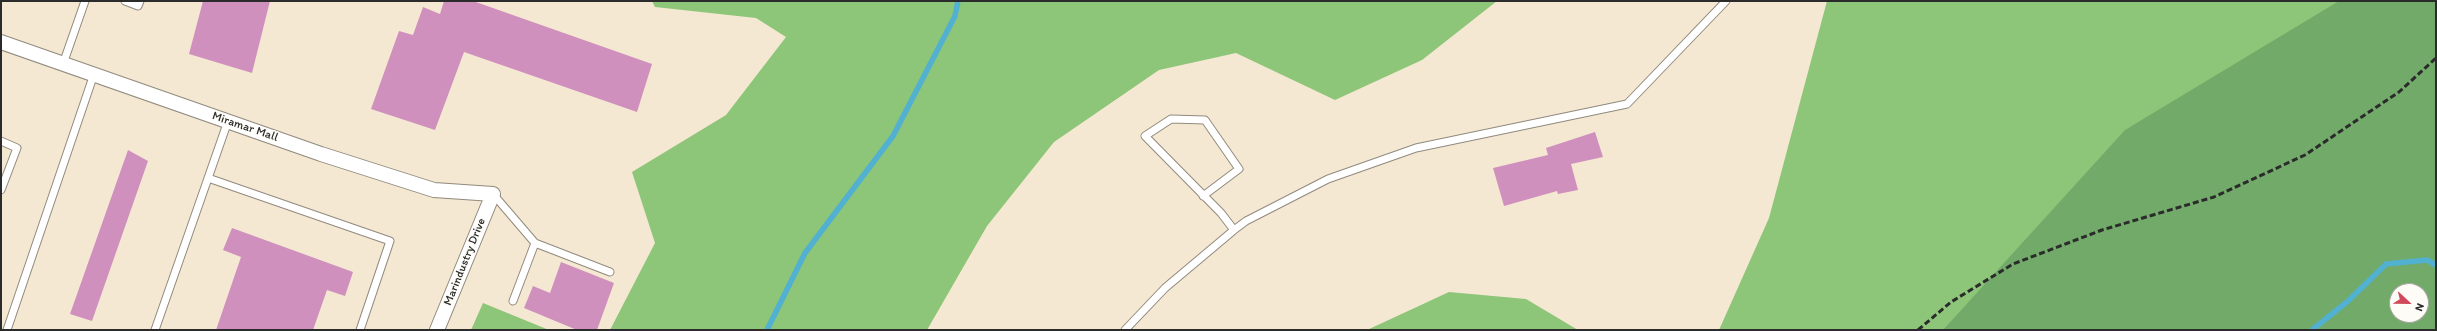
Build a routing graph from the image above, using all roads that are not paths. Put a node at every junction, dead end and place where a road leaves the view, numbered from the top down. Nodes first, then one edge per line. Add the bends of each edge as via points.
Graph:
1 (85, 1) edge
2 (125, 1) edge
3 (140, 1) edge
4 (1726, 1) edge
5 (1, 42) edge
6 (63, 64) junction
7 (94, 74) junction
8 (228, 121) junction
9 (1, 141) edge
10 (208, 178) junction
11 (1, 190) edge
12 (493, 194) junction
13 (1204, 196) junction
14 (1234, 230) junction
15 (535, 243) junction
16 (610, 272) dead end
17 (513, 301) dead end
18 (7, 330) edge
19 (155, 330) edge
20 (360, 330) edge
21 (437, 330) edge
22 (1125, 330) edge

1 - 6 lane
2 - 3 lane via 138,6
4 - 14 lane via 1627,104 1416,148 1328,178 1246,221
5 - 6 street, Miramar Mall
6 - 7 street, Miramar Mall
7 - 8 street, Miramar Mall
7 - 18 lane
8 - 10 lane
8 - 12 street, Miramar Mall via 434,190
9 - 11 lane via 17,148
10 - 19 lane
10 - 20 lane via 390,241
12 - 15 lane
12 - 21 street, Marindustry Drive
13 - 13 lane via 1182,174 1145,136 1171,119 1205,120 1239,169
13 - 14 lane
14 - 22 lane via 1165,288
15 - 16 lane
15 - 17 lane

